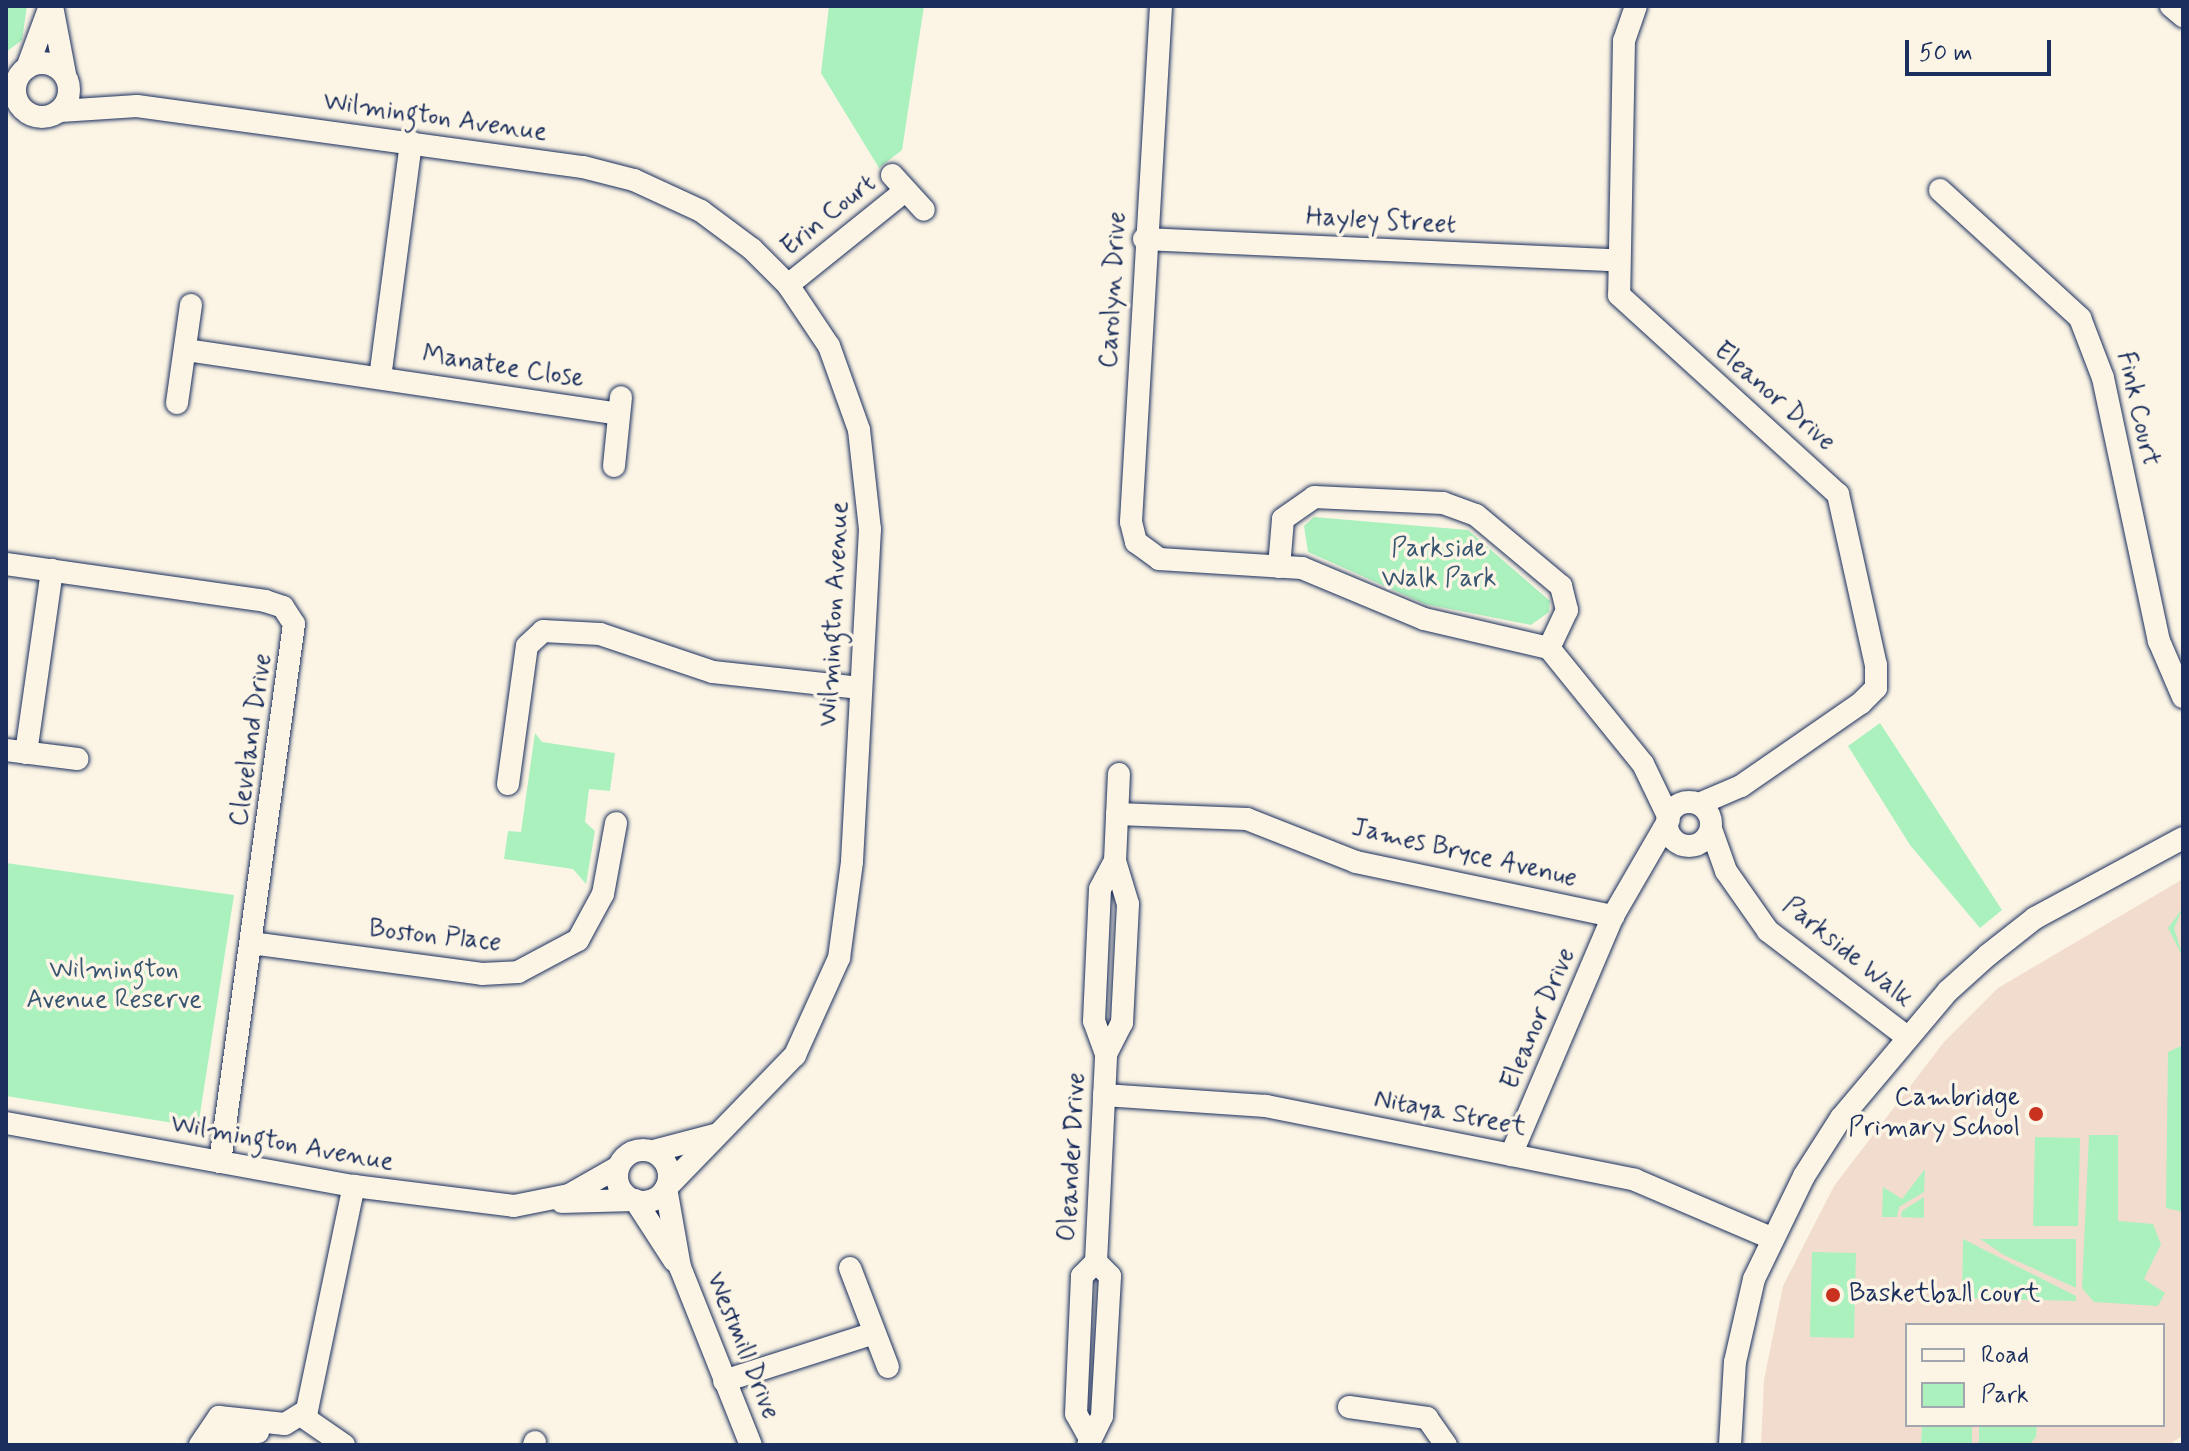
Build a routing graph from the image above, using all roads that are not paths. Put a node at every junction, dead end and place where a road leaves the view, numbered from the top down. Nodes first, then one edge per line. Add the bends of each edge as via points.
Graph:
1 (51, 6) edge
2 (2171, 6) edge
3 (1627, 8) edge
4 (1156, 13) edge
5 (2183, 16) edge
6 (19, 71) edge
7 (66, 77) junction
8 (12, 100) edge
9 (137, 106) junction
10 (60, 111) junction
11 (411, 142) junction
12 (1940, 190) dead end
13 (924, 210) dead end
14 (1144, 239) junction
15 (1614, 260) junction
16 (788, 285) junction
17 (191, 305) dead end
18 (186, 350) junction
19 (380, 378) junction
20 (177, 403) dead end
21 (614, 466) dead end
22 (6, 564) edge
23 (1279, 567) junction
24 (52, 570) junction
25 (1549, 648) junction
26 (860, 688) junction
27 (2183, 697) edge
28 (16, 752) edge
29 (77, 759) dead end
30 (1643, 764) junction
31 (1119, 774) dead end
32 (508, 784) dead end
33 (1117, 814) junction
34 (1703, 814) junction
35 (1668, 819) junction
36 (616, 823) dead end
37 (2183, 838) edge
38 (1688, 845) junction
39 (1641, 862) junction
40 (1726, 871) junction
41 (1613, 916) junction
42 (251, 943) junction
43 (1907, 1037) junction
44 (1104, 1095) junction
45 (6, 1123) edge
46 (719, 1134) junction
47 (654, 1151) junction
48 (1511, 1155) junction
49 (220, 1162) junction
50 (618, 1167) junction
51 (354, 1186) junction
52 (666, 1188) junction
53 (549, 1200) junction
54 (634, 1200) junction
55 (1773, 1239) junction
56 (680, 1267) junction
57 (850, 1268) dead end
58 (874, 1333) junction
59 (888, 1367) dead end
60 (724, 1381) junction
61 (1349, 1407) dead end
62 (306, 1421) junction
63 (1089, 1441) edge
64 (200, 1445) edge
65 (214, 1445) edge
66 (344, 1445) edge
67 (751, 1445) edge
68 (1446, 1445) edge
69 (1730, 1445) edge

1 - 6 street
1 - 7 street
2 - 5 street
3 - 15 street, Eleanor Drive
4 - 14 street, Carolyn Drive
6 - 7 street via 47,63
6 - 8 street
7 - 9 street, Wilmington Avenue
7 - 10 street
8 - 10 street via 38,117
9 - 10 street, Wilmington Avenue
9 - 11 street, Wilmington Avenue
11 - 16 street, Wilmington Avenue via 634,180 731,231
11 - 19 street, Manatee Close
12 - 27 street, Fink Court via 2080,318 2103,378 2159,641
13 - 16 street, Erin Court via 898,183
14 - 15 street, Hayley Street
14 - 23 street, Carolyn Drive via 1131,522 1144,552
15 - 34 street, Eleanor Drive via 1627,307 1828,480 1846,517 1876,688
16 - 26 street, Wilmington Avenue via 848,387 868,477
17 - 18 street
18 - 19 street, Manatee Close
18 - 20 street
19 - 21 street, Manatee Close via 619,406
22 - 24 street, Cleveland Drive
23 - 25 street via 1325,575 1424,619
23 - 25 street via 1283,519 1314,497 1443,503 1476,515 1561,586 1567,610
24 - 28 street
24 - 42 street, Cleveland Drive via 265,601 291,617 295,636
25 - 30 street
26 - 32 street via 713,672 600,634 543,631 527,646
26 - 46 street, Wilmington Avenue via 839,958 795,1055
28 - 29 street
30 - 34 street
30 - 35 street
31 - 33 street, Oleander Drive
33 - 41 street, James Bryce Avenue via 1247,819 1356,862
33 - 44 street, Oleander Drive via 1115,861 1128,904 1122,1023 1106,1054
34 - 35 street
34 - 38 street
34 - 40 street, Parkside Walk
35 - 38 street, Parkside Walk
35 - 39 street, Eleanor Drive
36 - 42 street, Boston Place via 603,894 578,940 518,972 482,974
37 - 43 street via 2035,918 1948,991
38 - 39 street
38 - 40 street, Parkside Walk
39 - 41 street, Eleanor Drive
40 - 43 street, Parkside Walk via 1768,931
41 - 48 street, Eleanor Drive
42 - 49 street, Cleveland Drive
43 - 55 street via 1841,1118
44 - 48 street, Nitaya Street via 1247,1103
44 - 63 street, Oleander Drive via 1096,1262 1110,1276 1102,1416
45 - 49 street, Wilmington Avenue
46 - 47 street
46 - 52 street, Wilmington Avenue
47 - 50 street via 633,1152
47 - 52 street via 668,1165
48 - 55 street, Nitaya Street via 1650,1184
49 - 51 street, Wilmington Avenue
50 - 53 street, Wilmington Avenue
50 - 54 street via 621,1190
51 - 53 street, Wilmington Avenue via 500,1205
51 - 62 street
52 - 54 street
52 - 56 street, Westmill Drive
53 - 54 street, Wilmington Avenue
54 - 56 street, Westmill Drive
55 - 69 street via 1741,1329
56 - 60 street, Westmill Drive
57 - 58 street
58 - 59 street
58 - 60 street
60 - 67 street, Westmill Drive
61 - 68 street via 1427,1418
62 - 64 street via 278,1424 219,1417
62 - 65 street via 284,1436 237,1429
62 - 66 street

